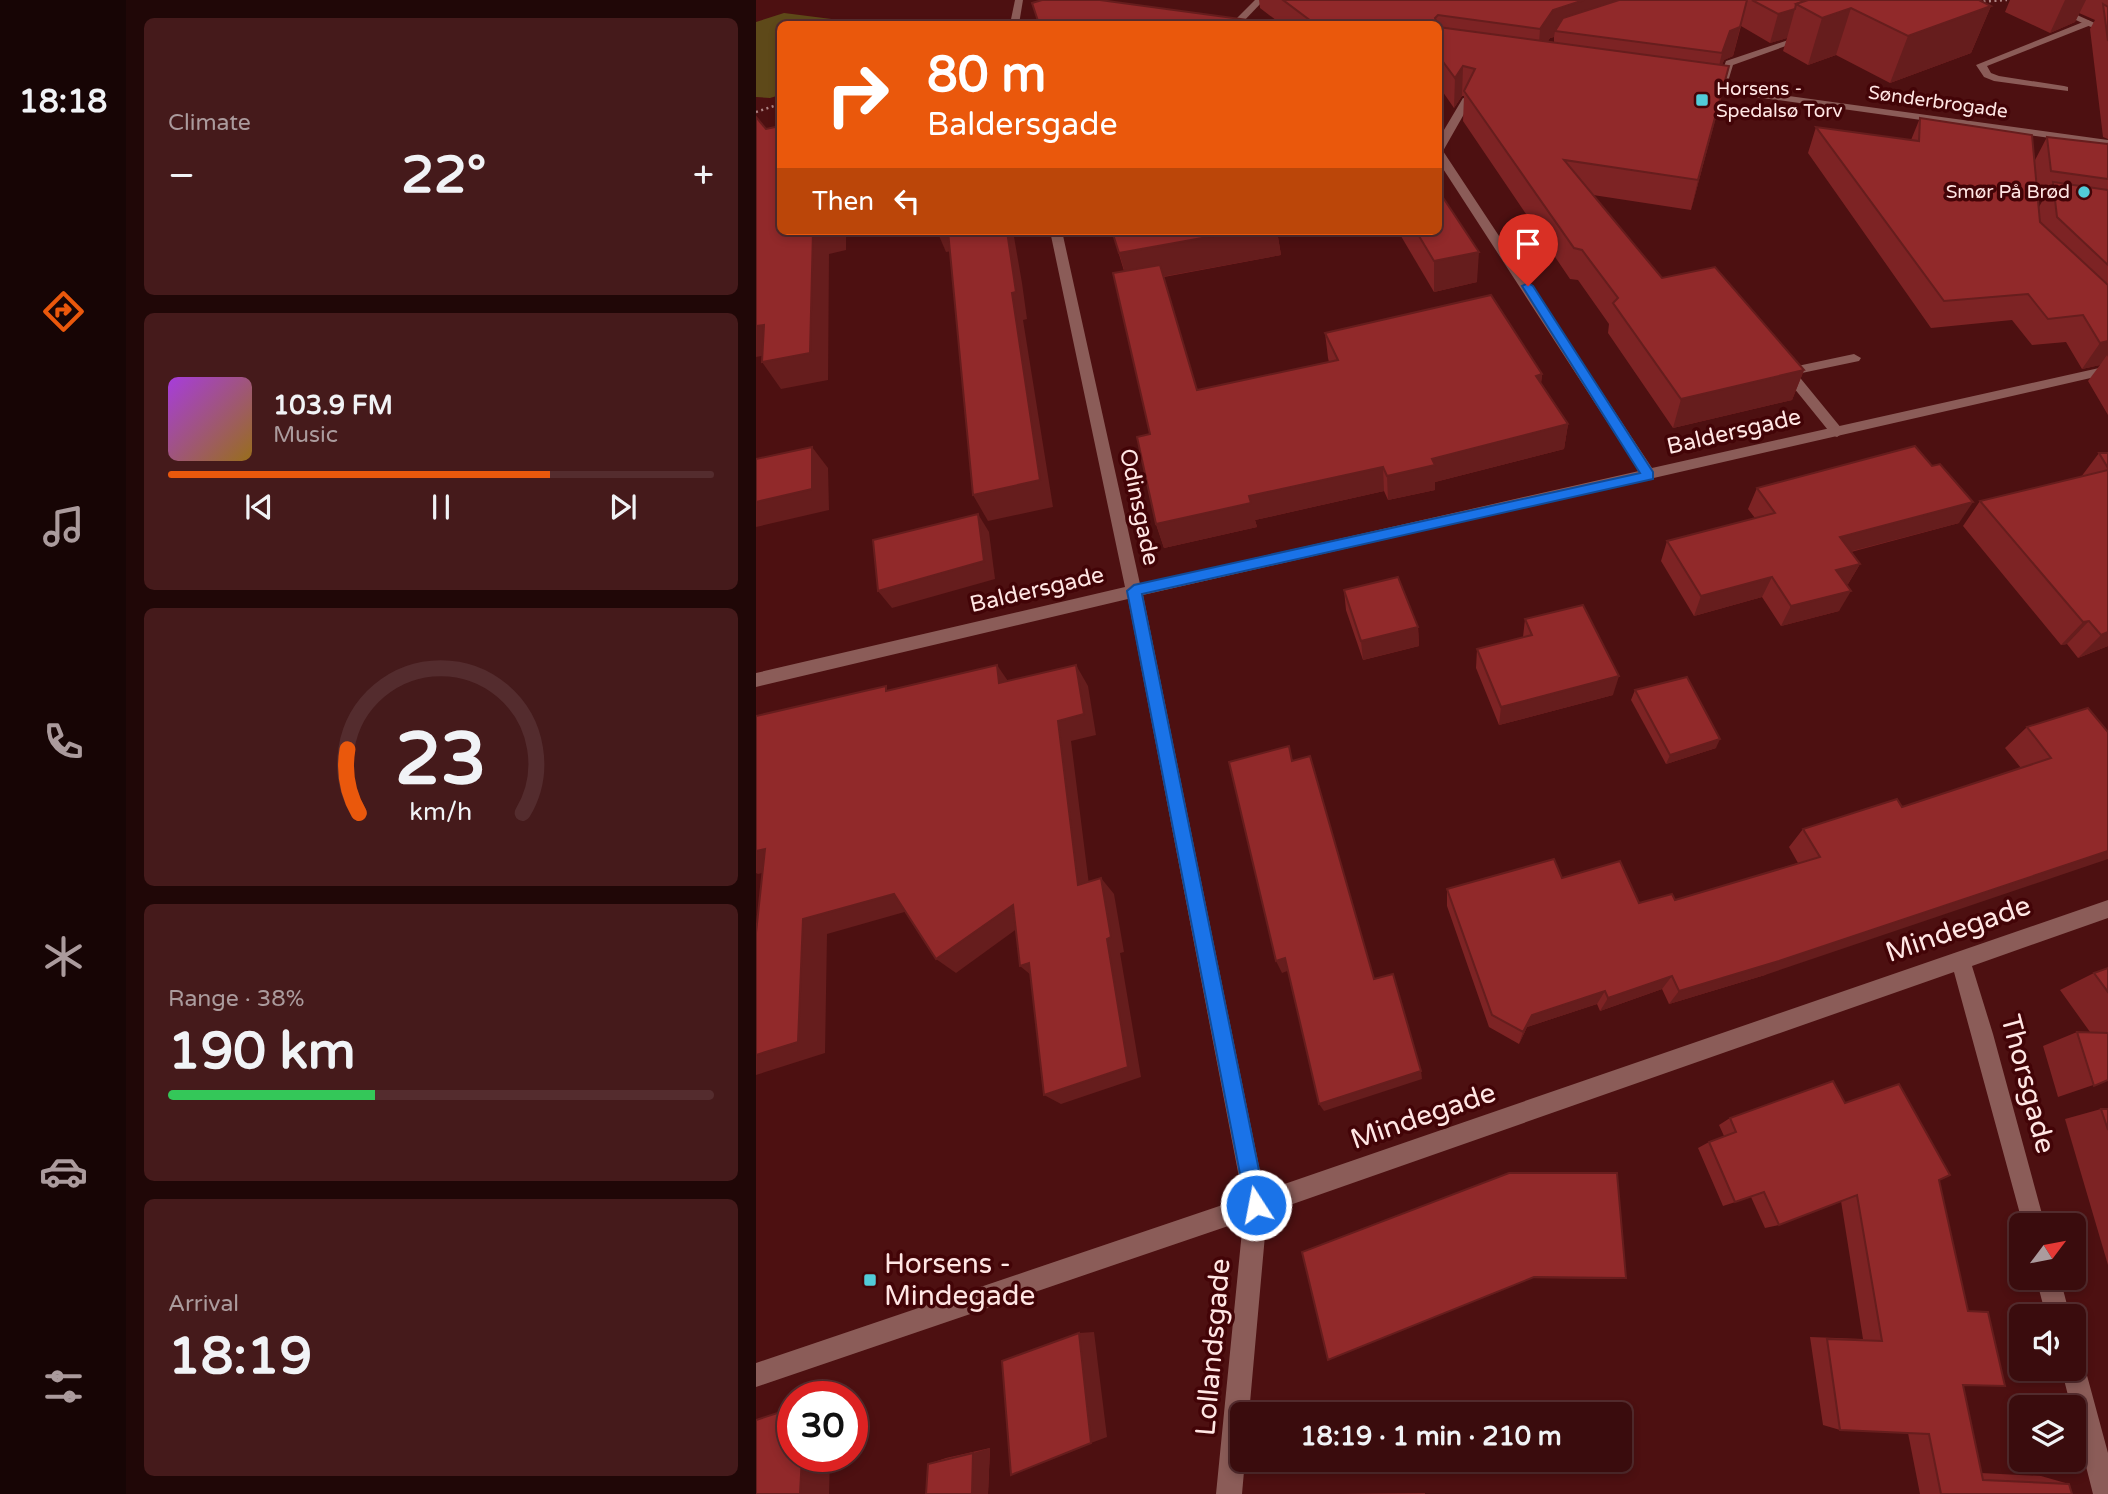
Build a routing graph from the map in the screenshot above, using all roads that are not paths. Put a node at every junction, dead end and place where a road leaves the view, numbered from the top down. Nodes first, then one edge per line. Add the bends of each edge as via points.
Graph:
1 (1018, 0) edge
2 (1260, 0) edge
3 (2038, 0) edge
4 (1014, 21) edge
5 (1234, 21) edge
6 (2088, 23) junction
7 (1820, 32) edge
8 (2108, 32) edge
9 (1694, 86) edge
10 (1721, 89) junction
11 (2064, 89) dead end
12 (1467, 100) edge
13 (2108, 143) edge
14 (1442, 144) edge
15 (1442, 157) edge
16 (1057, 235) edge
17 (1854, 358) dead end
18 (2108, 370) edge
19 (1836, 432) junction
20 (1649, 475) junction
21 (1134, 591) junction
22 (756, 680) edge
23 (2108, 909) edge
24 (1960, 960) junction
25 (1256, 1205) junction
26 (2031, 1213) edge
27 (756, 1375) edge
28 (2076, 1381) edge
29 (1229, 1494) edge
30 (2106, 1494) edge

1 - 4 street
2 - 5 street
3 - 6 street
6 - 8 street
6 - 11 street, Sønderbrogade via 1981,65 1986,75 1997,79
7 - 10 street via 1729,63
9 - 10 street, Sønderbrogade
10 - 13 street, Sønderbrogade via 2026,137
12 - 14 street
15 - 20 street
16 - 21 street, Odinsgade
17 - 19 street via 1788,372
18 - 19 street, Baldersgade
19 - 20 street, Baldersgade
20 - 21 street, Baldersgade
21 - 22 street, Baldersgade
21 - 25 street, Odinsgade
23 - 24 street, Mindegade
24 - 25 street, Mindegade
24 - 26 street, Thorsgade
25 - 27 street, Mindegade
25 - 29 street, Lollandsgade
28 - 30 street

